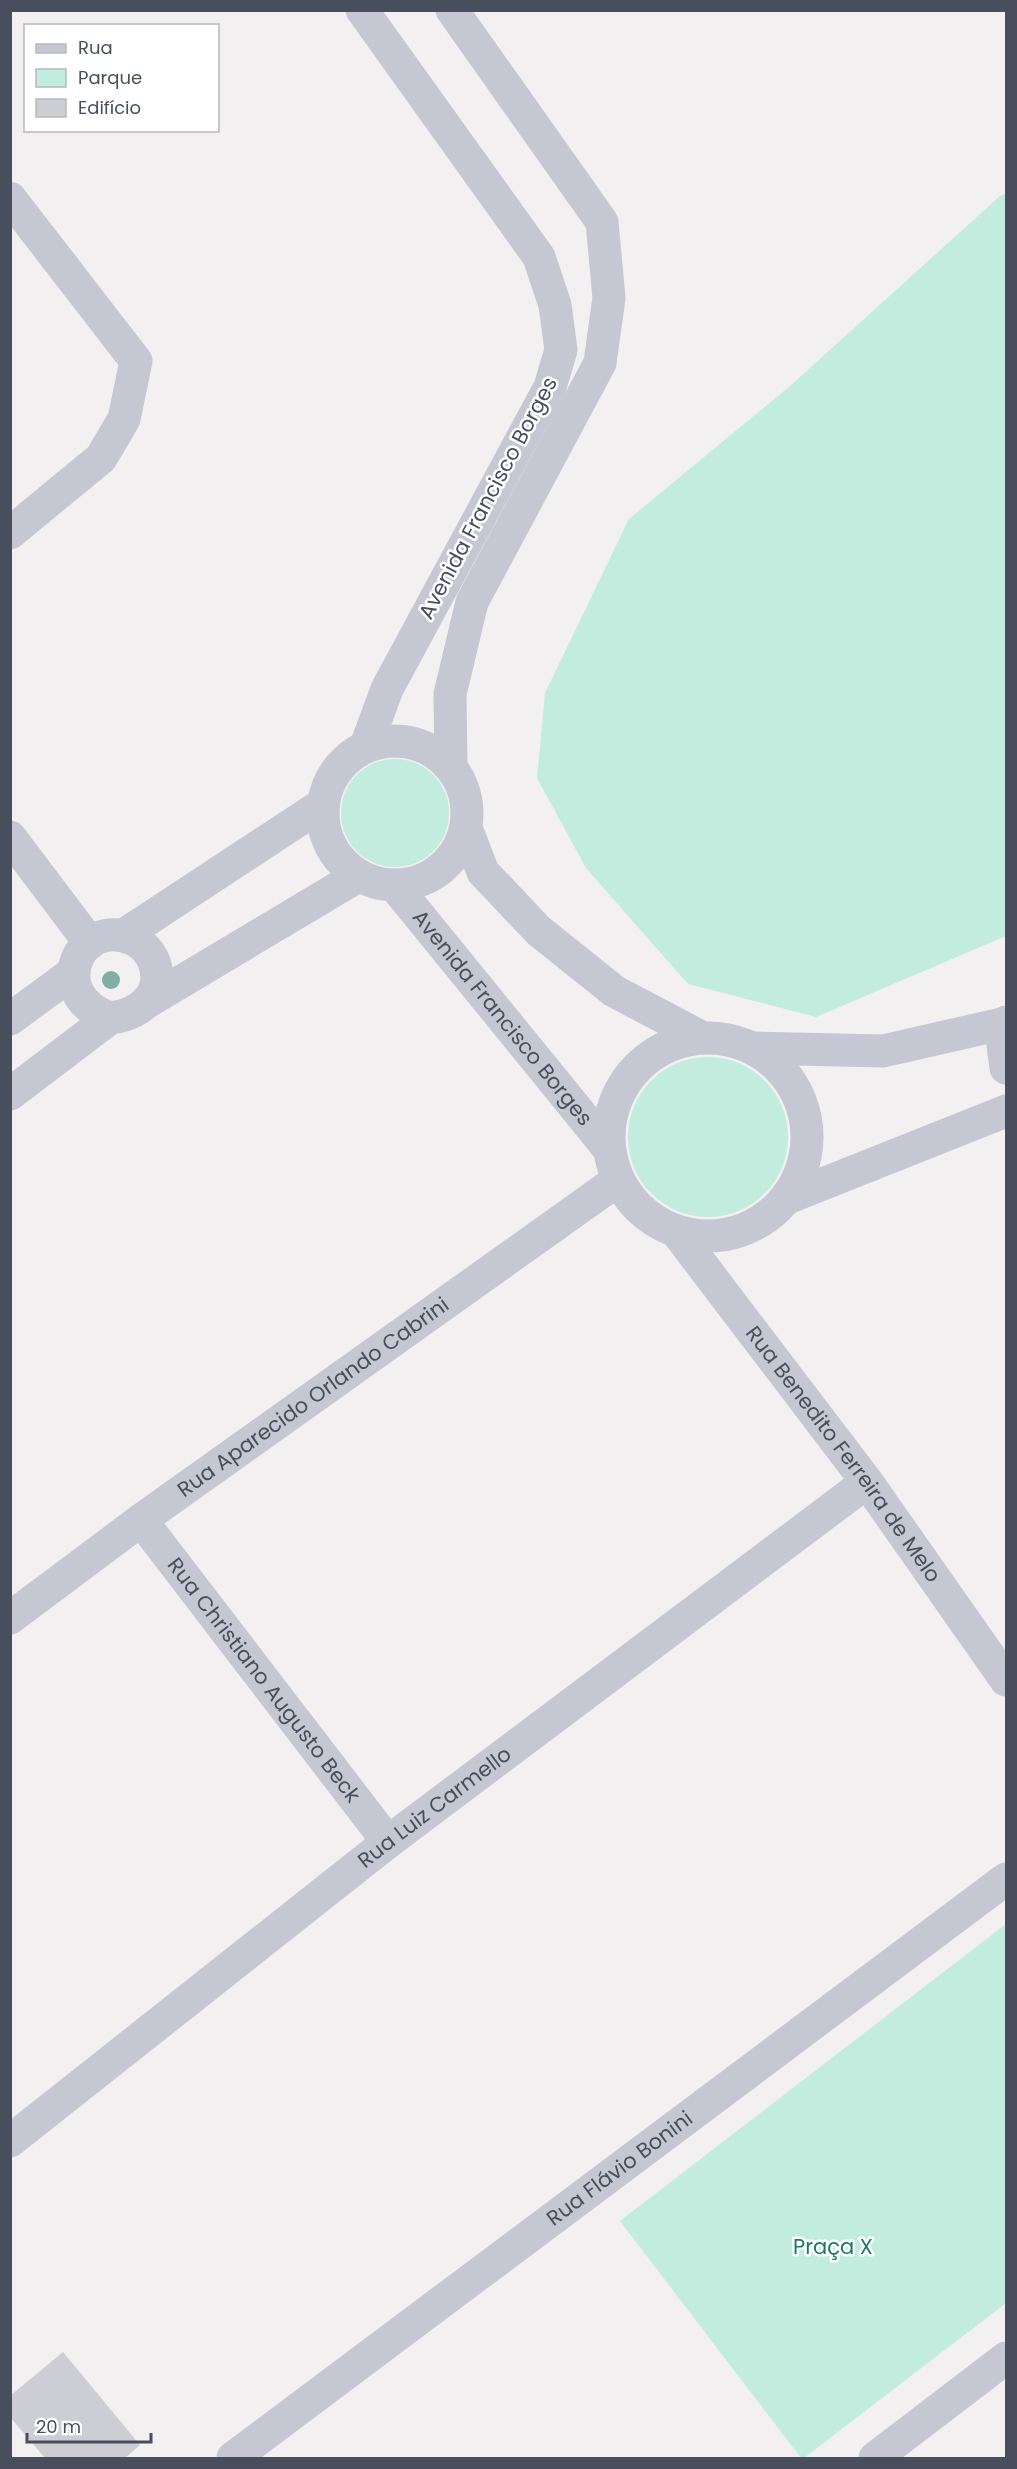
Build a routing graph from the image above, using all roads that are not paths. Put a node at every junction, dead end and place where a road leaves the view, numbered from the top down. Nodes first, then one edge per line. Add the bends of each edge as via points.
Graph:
1 (362, 10) edge
2 (452, 10) edge
3 (10, 198) edge
4 (516, 450) junction
5 (545, 465) junction
6 (10, 533) edge
7 (366, 746) junction
8 (451, 766) junction
9 (323, 804) junction
10 (466, 828) junction
11 (10, 837) edge
12 (358, 876) junction
13 (396, 886) junction
14 (124, 935) junction
15 (90, 943) junction
16 (74, 972) junction
17 (147, 1002) junction
18 (10, 1018) edge
19 (110, 1018) junction
20 (1006, 1023) edge
21 (701, 1037) junction
22 (753, 1048) junction
23 (1006, 1068) edge
24 (10, 1094) edge
25 (1006, 1111) edge
26 (609, 1149) junction
27 (618, 1180) junction
28 (785, 1199) junction
29 (676, 1232) junction
30 (867, 1482) junction
31 (141, 1520) junction
32 (10, 1618) edge
33 (1006, 1680) edge
34 (388, 1842) junction
35 (1006, 1879) edge
36 (10, 2141) edge
37 (1006, 2358) edge
38 (233, 2458) edge
39 (874, 2458) edge

1 - 4 street, Avenida Francisco Borges via 539,257 555,305 561,350 550,387
2 - 5 street, Avenida Francisco Borges via 602,222 609,298 600,363
3 - 6 street via 136,361 124,419 101,459
4 - 5 street
4 - 7 street, Avenida Francisco Borges via 387,689
5 - 8 street, Avenida Francisco Borges via 472,602 450,694
7 - 8 street via 390,740 415,743 435,751
7 - 9 street via 345,760 330,781
8 - 10 street via 462,784 468,806
9 - 12 street via 330,845 342,863
9 - 14 street
10 - 13 street via 458,851 441,870 420,881
10 - 21 street via 483,872 538,931 614,991
11 - 15 street
12 - 13 street via 376,884
12 - 17 street
13 - 26 street, Avenida Francisco Borges
14 - 15 street via 111,934
14 - 17 street via 138,941 154,963 156,978
15 - 16 street via 77,958
16 - 18 street
16 - 19 street via 79,998 88,1008
17 - 19 street via 125,1017
19 - 24 street
20 - 22 street via 883,1051
20 - 23 street
21 - 22 street via 727,1038
21 - 26 street via 669,1044 643,1061 622,1086 610,1117
22 - 28 street via 777,1065 795,1088 804,1116 806,1145 800,1173
25 - 28 street
26 - 27 street
27 - 29 street via 639,1208
27 - 31 street, Rua Aparecido Orlando Cabrini
28 - 29 street via 763,1220 735,1232 705,1236
29 - 30 street, Rua Benedito Ferreira de Melo
30 - 33 street, Rua Benedito Ferreira de Melo
30 - 34 street, Rua Luiz Carmello
31 - 32 street, Rua Aparecido Orlando Cabrini
31 - 34 street, Rua Christiano Augusto Beck
34 - 36 street, Rua Luiz Carmello
35 - 38 street, Rua Flávio Bonini
37 - 39 street

